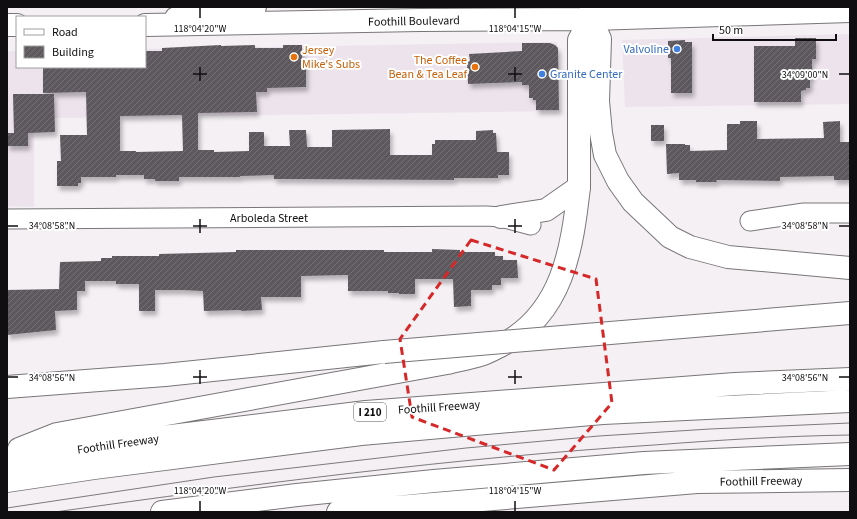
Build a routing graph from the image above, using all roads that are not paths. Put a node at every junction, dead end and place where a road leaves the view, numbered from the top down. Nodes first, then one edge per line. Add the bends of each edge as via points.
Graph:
1 (254, 7) edge
2 (850, 11) edge
3 (591, 13) edge
4 (153, 25) edge
5 (579, 187) junction
6 (850, 213) edge
7 (502, 217) junction
8 (7, 219) edge
9 (750, 221) dead end
10 (531, 225) dead end
11 (850, 268) edge
12 (850, 312) edge
13 (850, 379) edge
14 (7, 387) edge
15 (850, 400) edge
16 (7, 454) edge
17 (850, 454) edge
18 (7, 459) edge
19 (850, 480) edge
20 (7, 481) edge
21 (162, 512) edge
22 (338, 512) edge

1 - 4 main road via 206,8
2 - 3 main road, Foothill Boulevard
3 - 4 main road, Foothill Boulevard via 420,20
3 - 5 main road via 580,40
3 - 11 main road via 600,38 598,101 605,155 618,181 642,212 670,236 690,247 711,253 728,257
5 - 7 main road via 546,210
5 - 16 main road via 569,256 551,298 530,326 484,354 447,363 57,434
6 - 9 street via 804,213
7 - 8 street, Arboleda Street
7 - 10 street, Arboleda Street
12 - 14 main road, bridge via 384,352 165,375
13 - 18 main road, Foothill Freeway / I 210 via 735,384 366,412
15 - 20 main road via 603,413 361,434
17 - 21 main road via 637,464 304,494
19 - 22 main road, Foothill Freeway via 697,482

